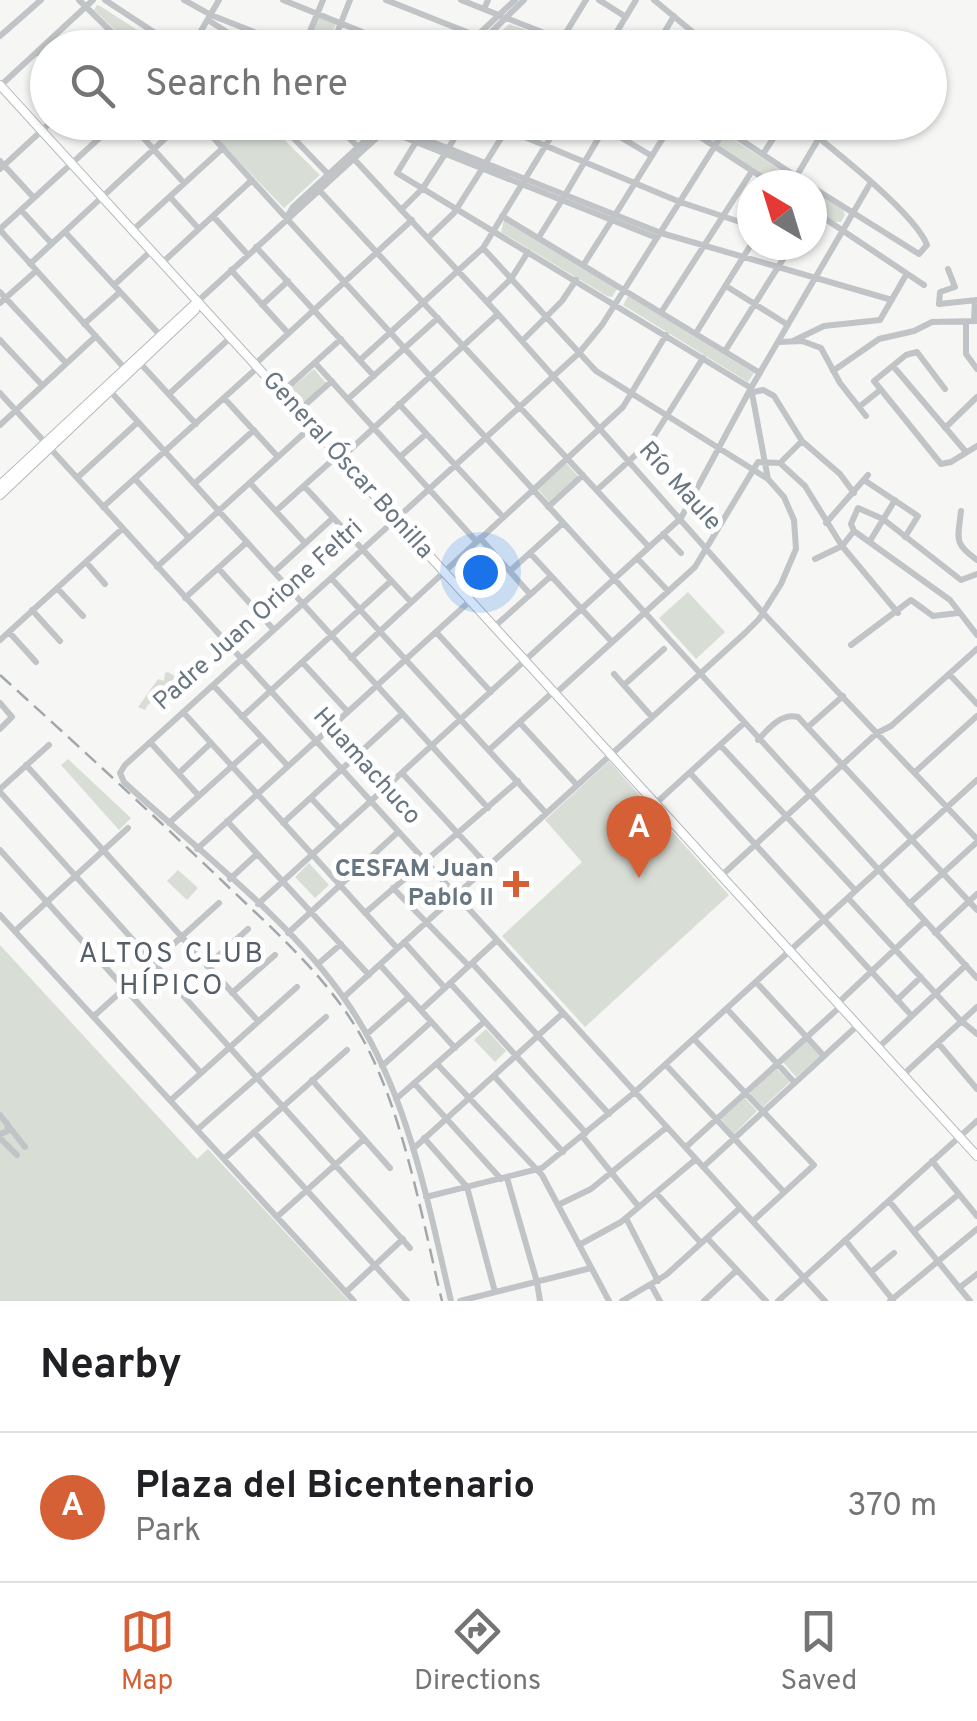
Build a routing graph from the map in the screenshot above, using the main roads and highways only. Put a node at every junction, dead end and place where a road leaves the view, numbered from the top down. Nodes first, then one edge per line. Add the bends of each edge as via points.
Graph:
1 (0, 86) edge
2 (30, 118) edge
3 (50, 140) edge
4 (197, 302) junction
5 (126, 370) junction
6 (47, 446) junction
7 (0, 485) edge
8 (0, 496) edge
9 (977, 1156) edge

1 - 2 main road, General Óscar Bonilla
3 - 4 main road, General Óscar Bonilla
4 - 5 main road
4 - 5 main road
4 - 9 main road, General Óscar Bonilla
5 - 6 main road
5 - 6 main road
6 - 7 main road
6 - 8 main road

